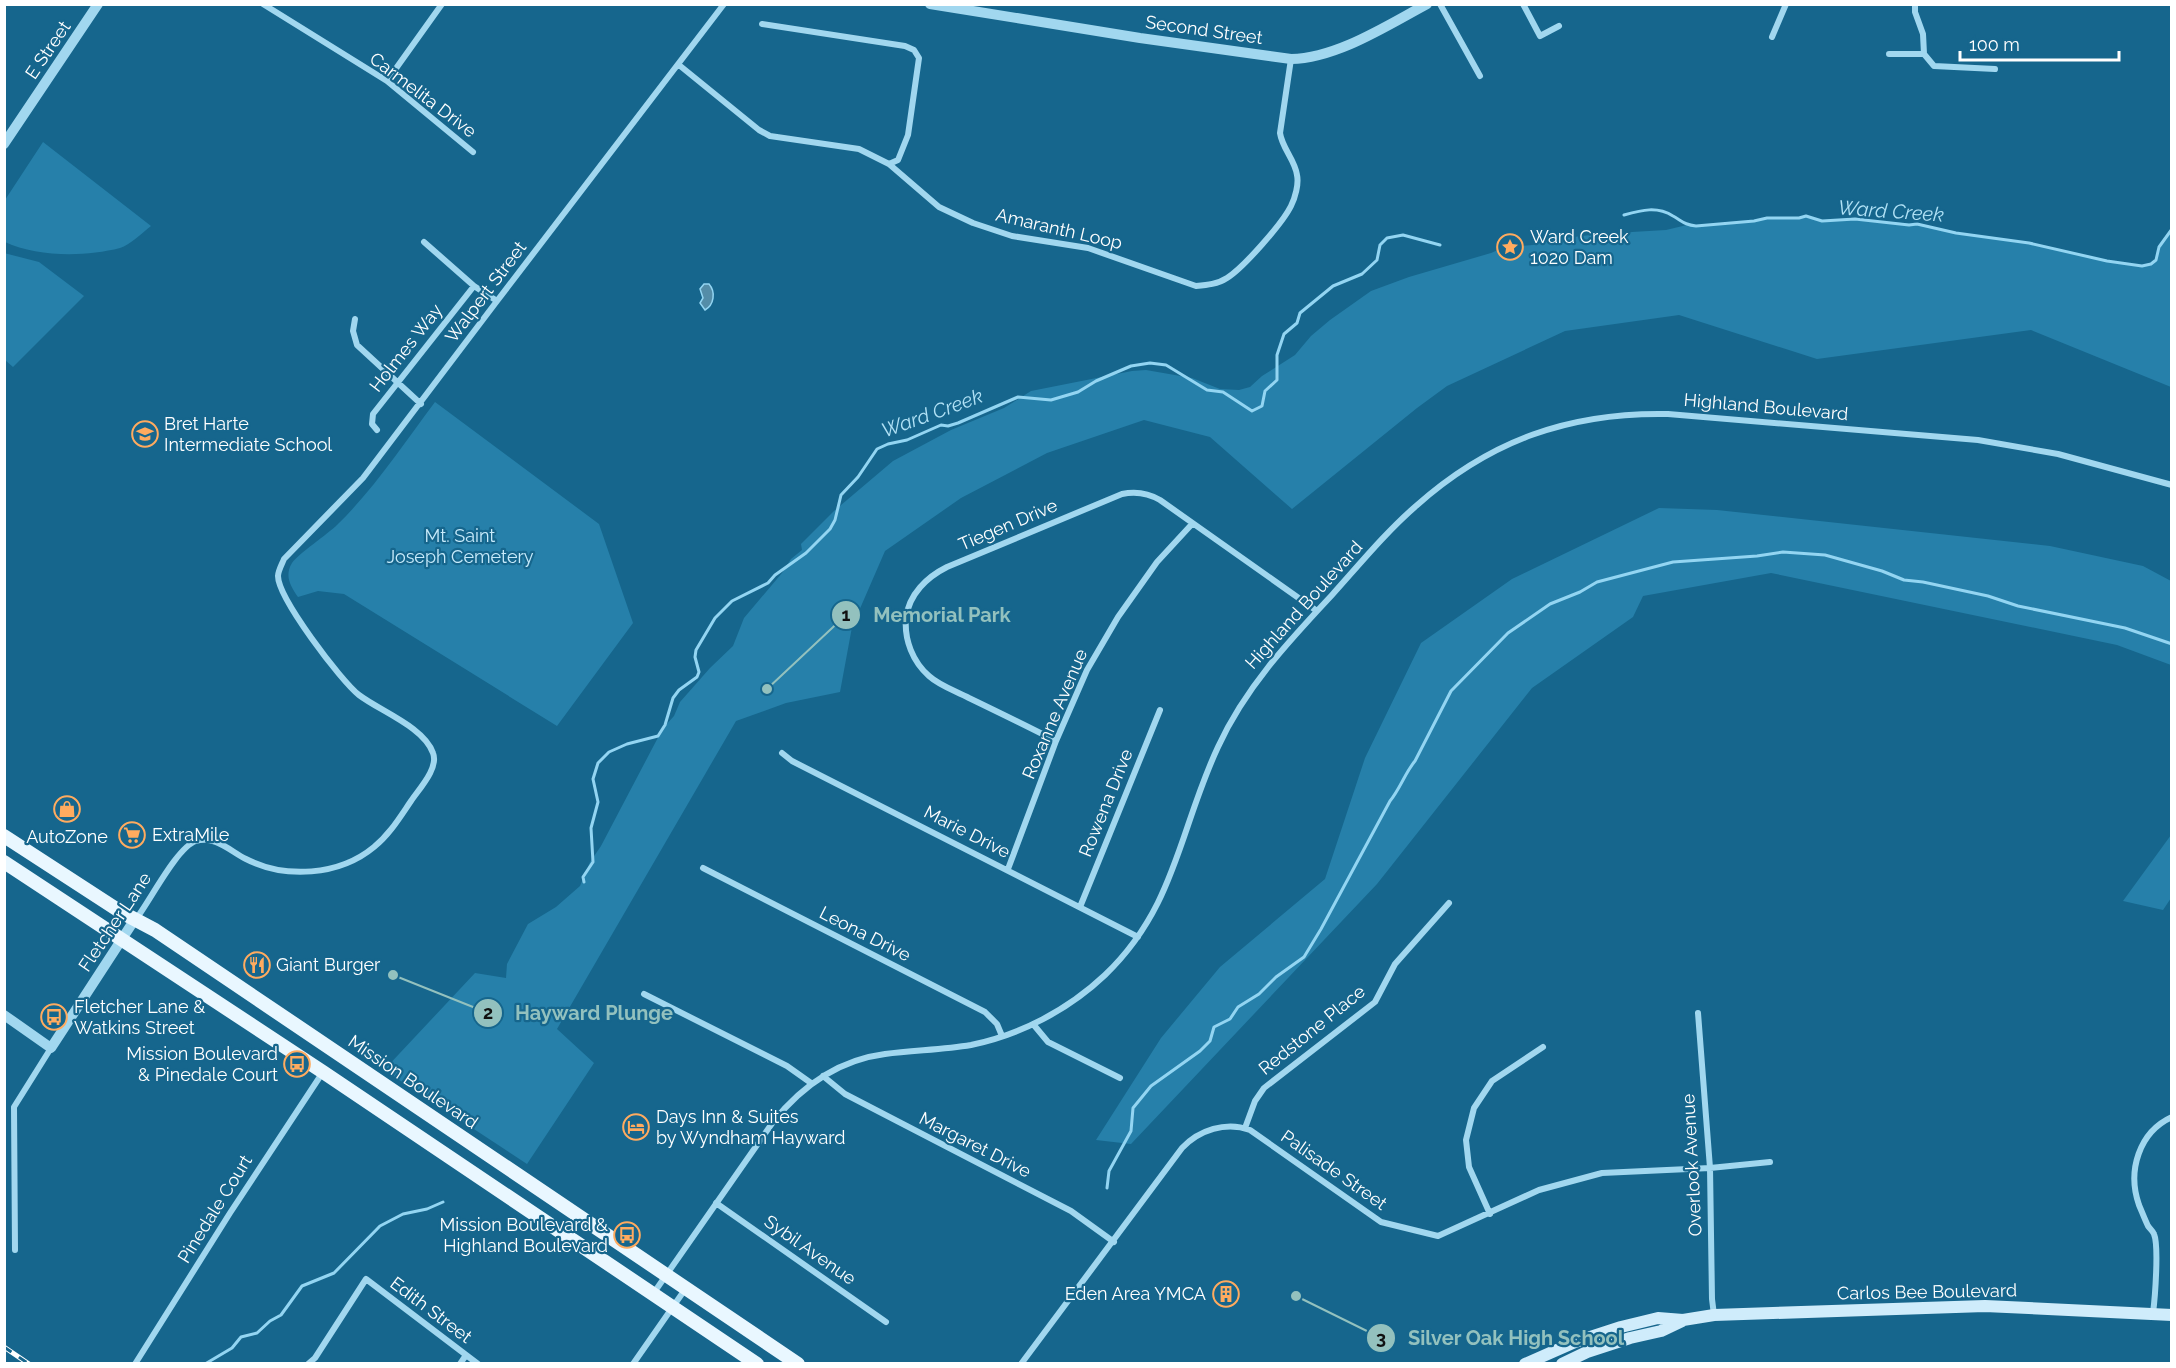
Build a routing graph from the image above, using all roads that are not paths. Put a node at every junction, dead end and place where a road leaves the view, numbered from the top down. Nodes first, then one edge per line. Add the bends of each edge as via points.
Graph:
1 (98, 4) edge
2 (263, 4) edge
3 (442, 4) edge
4 (724, 4) edge
5 (930, 4) edge
6 (1427, 4) edge
7 (1440, 4) edge
8 (1523, 4) edge
9 (1786, 4) edge
10 (1915, 4) edge
11 (762, 24) dead end
12 (1558, 26) dead end
13 (1772, 37) dead end
14 (1888, 54) dead end
15 (1924, 54) junction
16 (1291, 59) junction
17 (679, 64) junction
18 (1995, 69) dead end
19 (1479, 76) dead end
20 (387, 81) junction
21 (4, 144) edge
22 (473, 152) dead end
23 (889, 164) junction
24 (424, 242) dead end
25 (474, 286) junction
26 (497, 301) junction
27 (355, 319) dead end
28 (397, 382) junction
29 (421, 404) junction
30 (376, 430) dead end
31 (2172, 485) edge
32 (1192, 524) junction
33 (283, 595) joint
34 (1317, 611) junction
35 (1160, 710) dead end
36 (1056, 741) junction
37 (782, 753) dead end
38 (4, 836) edge
39 (4, 862) edge
40 (703, 868) dead end
41 (1008, 870) junction
42 (1449, 903) dead end
43 (1080, 907) junction
44 (135, 919) junction
45 (1138, 937) junction
46 (122, 940) junction
47 (644, 994) dead end
48 (1698, 1013) dead end
49 (4, 1015) edge
50 (1033, 1024) junction
51 (1002, 1036) junction
52 (1544, 1047) dead end
53 (51, 1048) junction
54 (323, 1072) junction
55 (823, 1076) junction
56 (1120, 1078) dead end
57 (811, 1083) junction
58 (2172, 1117) edge
59 (1245, 1128) junction
60 (1770, 1162) dead end
61 (1710, 1168) junction
62 (716, 1203) junction
63 (1490, 1214) junction
64 (1114, 1242) junction
65 (15, 1250) dead end
66 (668, 1275) junction
67 (687, 1288) junction
68 (653, 1295) junction
69 (672, 1307) junction
70 (2153, 1313) junction
71 (1714, 1315) junction
72 (2172, 1315) edge
73 (1683, 1320) junction
74 (886, 1322) dead end
75 (466, 1355) junction
76 (135, 1364) edge
77 (309, 1364) edge
78 (460, 1364) edge
79 (478, 1364) edge
80 (633, 1364) edge
81 (757, 1364) edge
82 (798, 1364) edge
83 (1021, 1364) edge
84 (1526, 1364) edge
85 (1562, 1364) edge

1 - 21 street, E Street
2 - 20 street, Carmelita Drive
3 - 20 street
4 - 17 street, Walpert Street
5 - 16 street, Second Street
6 - 16 street, Second Street via 1337,50 1309,59
7 - 19 street
8 - 12 street via 1540,36
9 - 13 street
10 - 15 street
11 - 23 street via 914,50 919,58 908,135 898,160
14 - 15 street
15 - 18 street via 1934,66
16 - 23 street, Amaranth Loop via 1280,133 1298,175 1291,206 1256,251 1227,279 1212,285 1196,286 1088,248 1012,237 973,223 939,207
17 - 23 street, Amaranth Loop via 770,136 859,149
17 - 26 street, Walpert Street
20 - 22 street, Carmelita Drive
24 - 25 street
25 - 26 street
25 - 28 street, Holmes Way
26 - 29 street, Walpert Street
27 - 28 street via 357,345
28 - 29 street
28 - 30 street, Holmes Way via 373,414
29 - 33 street, Walpert Street via 350,494 284,559 278,576
31 - 34 street, Highland Boulevard via 2058,454 1978,440 1668,414 1600,417 1522,438 1446,480 1398,523
32 - 34 street, Tiegen Drive
32 - 36 street, Roxanne Avenue via 1157,562 1118,617 1087,670
32 - 36 street, Tiegen Drive via 1154,497 1128,493 947,567 914,595 907,614 906,634 911,652 924,671 939,683
33 - 44 street, Fletcher Lane via 340,677 359,695 426,739 434,755 431,771 386,836 359,857 323,870 299,873 267,869 215,841 195,841 181,852
34 - 45 street, Highland Boulevard via 1270,662 1232,719 1199,793 1169,881
35 - 43 street, Rowena Drive
36 - 41 street, Roxanne Avenue
37 - 41 street, Marie Drive
38 - 44 main road, Mission Boulevard
39 - 46 main road
40 - 51 street, Leona Drive via 985,1012
41 - 43 street, Marie Drive
42 - 59 street, Redstone Place via 1395,963 1375,1002 1264,1088
43 - 45 street, Marie Drive
44 - 46 street, Fletcher Lane
44 - 66 main road, Mission Boulevard
45 - 50 street, Highland Boulevard via 1088,990
46 - 53 street, Fletcher Lane
46 - 54 main road
47 - 57 street via 788,1066
48 - 61 street, Overlook Avenue
49 - 53 street
50 - 51 street, Highland Boulevard
50 - 56 street via 1048,1042
51 - 55 street, Highland Boulevard via 969,1045 867,1057
52 - 63 street via 1492,1081 1474,1108 1466,1140 1469,1167
53 - 65 street, Fletcher Lane via 14,1107
54 - 68 main road
54 - 76 street, Pinedale Court
55 - 57 street, Highland Boulevard
55 - 64 street, Margaret Drive via 845,1095 1071,1211
57 - 62 street, Highland Boulevard via 780,1114
58 - 70 street via 2157,1125 2145,1139 2135,1173 2139,1203 2154,1234
59 - 63 street, Palisade Street via 1381,1222 1438,1236
59 - 64 street via 1211,1129 1188,1141
60 - 61 street, Palisade Street
61 - 63 street, Palisade Street via 1602,1173 1539,1190
61 - 71 street, Overlook Avenue
62 - 66 street, Highland Boulevard
62 - 74 street, Sybil Avenue
64 - 83 street
66 - 67 main road, Mission Boulevard
66 - 68 street, Highland Boulevard
67 - 69 street
67 - 82 main road, Mission Boulevard
68 - 69 main road
69 - 80 street
69 - 81 main road
70 - 71 main road, Carlos Bee Boulevard via 1984,1306
70 - 72 main road, Carlos Bee Boulevard
71 - 73 main road, Carlos Bee Boulevard
73 - 84 main road, Carlos Bee Boulevard via 1658,1318 1621,1327
73 - 85 main road, Carlos Bee Boulevard
75 - 77 street, Edith Street via 366,1280
75 - 78 street
75 - 79 street, Edith Street

